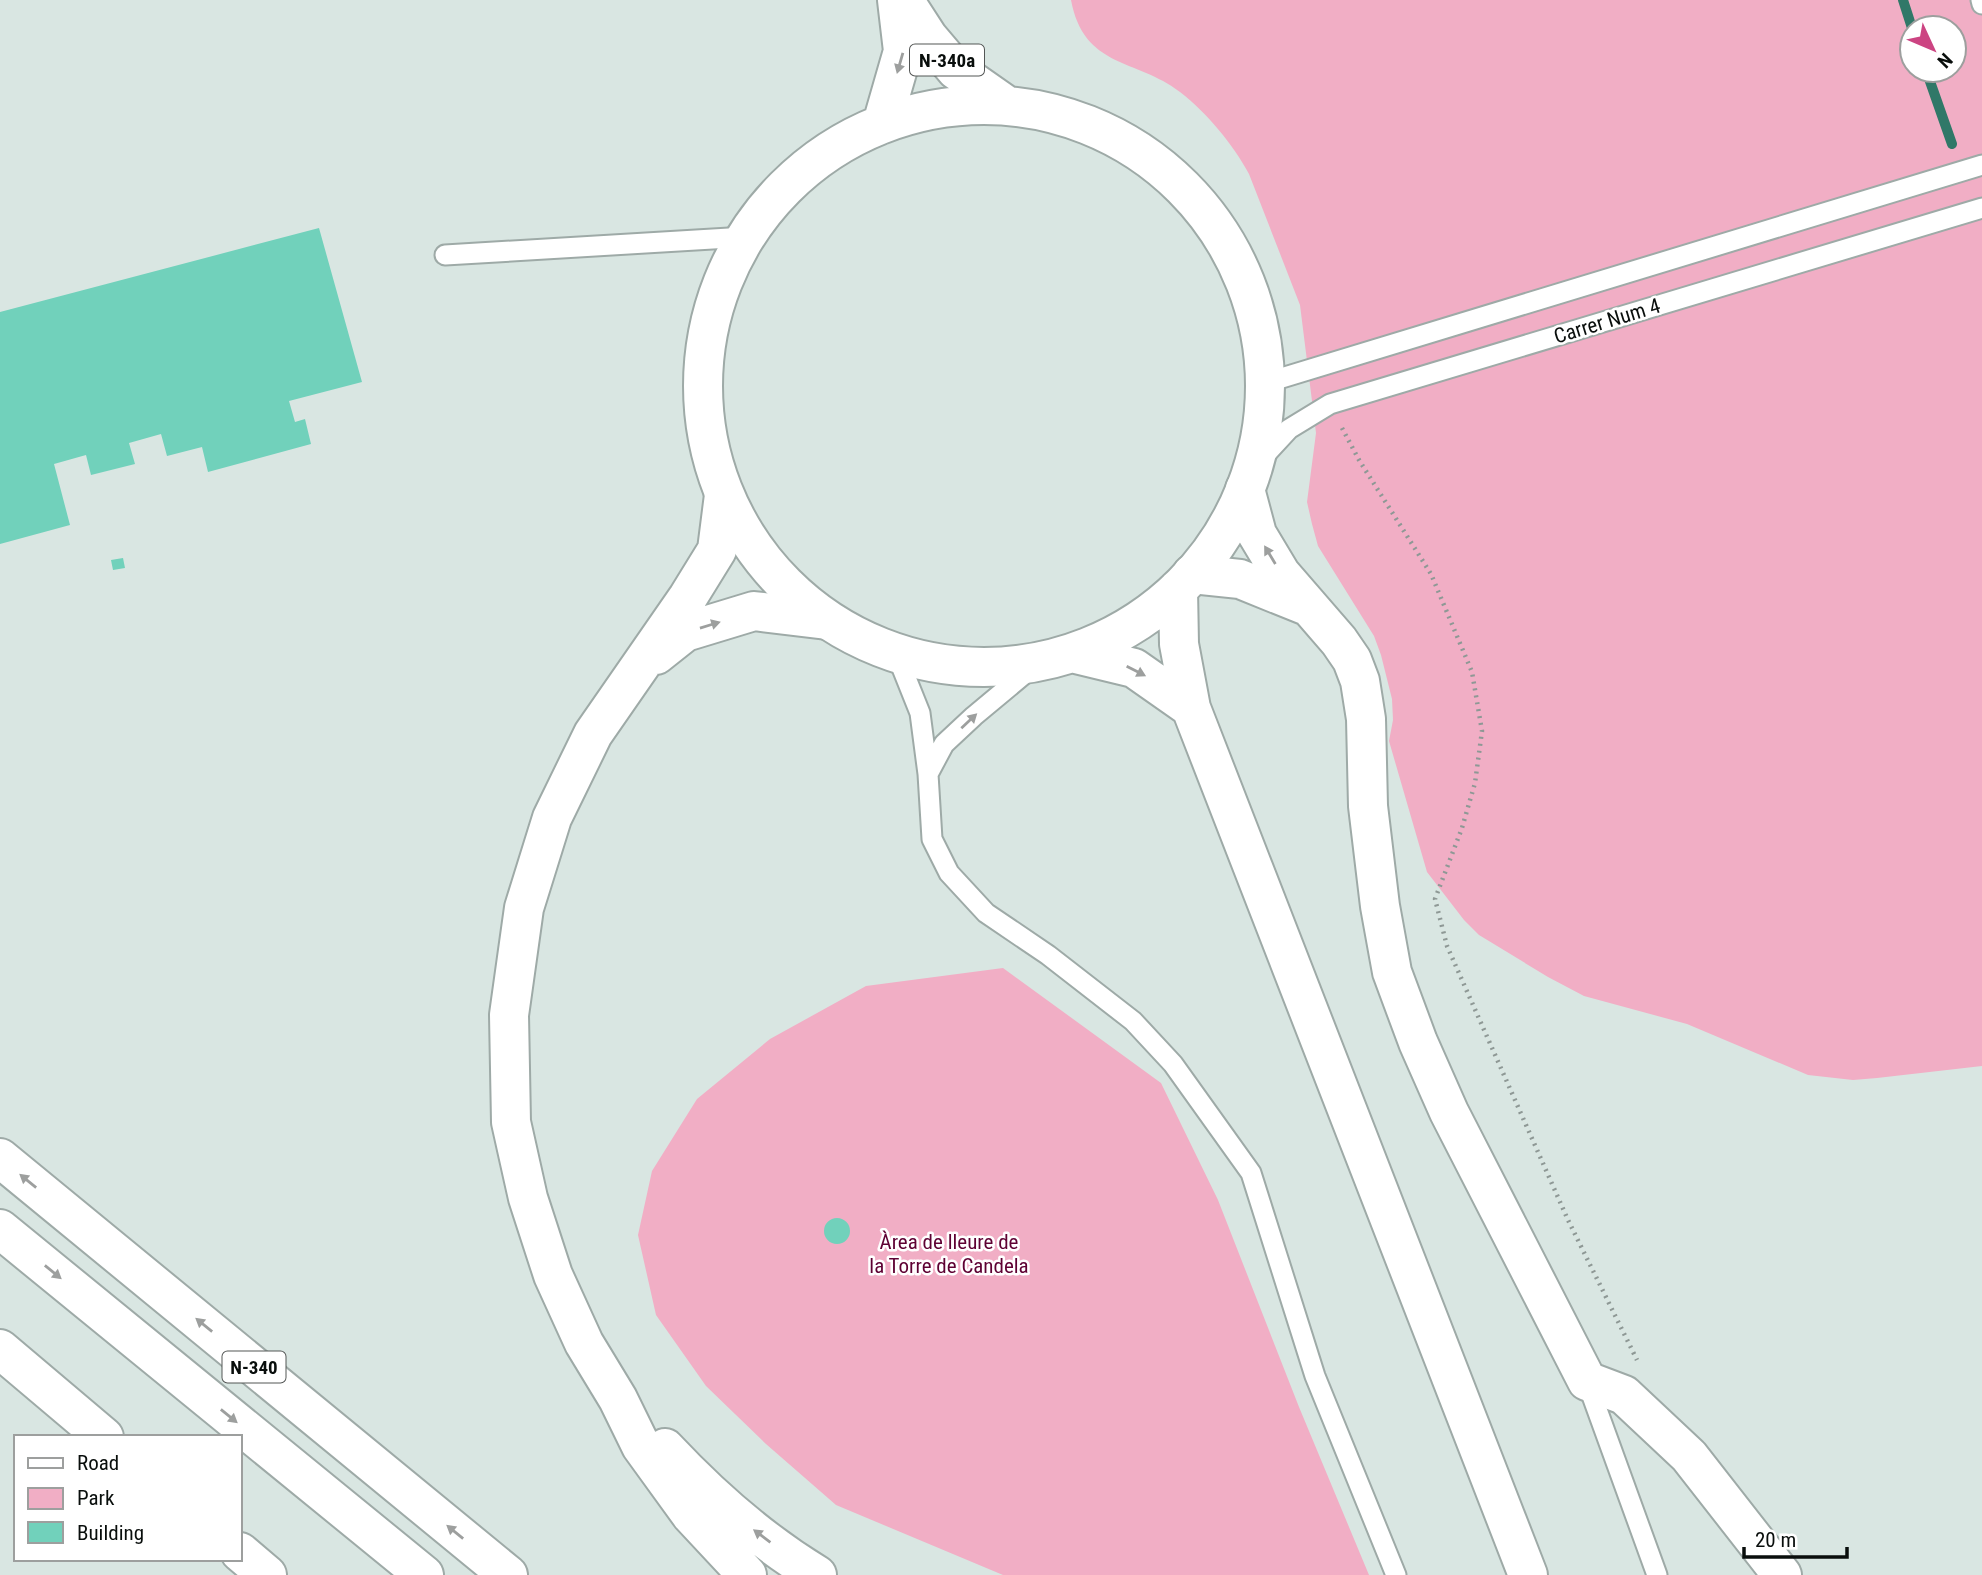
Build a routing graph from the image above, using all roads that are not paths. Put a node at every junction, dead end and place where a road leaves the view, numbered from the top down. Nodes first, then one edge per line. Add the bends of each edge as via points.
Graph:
1 (897, 0) edge
2 (904, 0) edge
3 (1006, 105) junction
4 (881, 124) junction
5 (1982, 165) edge
6 (1982, 208) edge
7 (746, 237) junction
8 (445, 255) dead end
9 (1265, 383) junction
10 (1249, 479) junction
11 (724, 495) junction
12 (1185, 582) junction
13 (1312, 608) junction
14 (827, 620) junction
15 (896, 653) junction
16 (1056, 657) junction
17 (633, 674) junction
18 (1191, 708) junction
19 (928, 774) junction
20 (0, 1158) edge
21 (0, 1229) edge
22 (0, 1349) edge
23 (1587, 1381) junction
24 (618, 1399) junction
25 (102, 1435) edge
26 (242, 1554) edge
27 (267, 1575) edge
28 (424, 1575) edge
29 (508, 1575) edge
30 (747, 1575) edge
31 (817, 1575) edge
32 (1396, 1575) edge
33 (1528, 1575) edge
34 (1657, 1575) edge
35 (1782, 1575) edge

1 -> 4 main road, N-340a via 903,51
2 - 3 main road, N-340a via 956,70
3 - 4 main road via 943,108
3 - 9 main road via 1041,110 1106,132 1165,169 1190,193 1231,249 1245,281 1263,348
4 - 7 main road via 841,144 805,170 773,201
5 - 9 lane, Carrer Num 4
6 - 10 lane, Carrer Num 4 via 1330,404 1289,429
7 - 8 lane
7 - 11 main road via 725,276 711,319 704,363 703,408 710,452
9 - 10 main road via 1262,426
10 - 12 main road via 1228,526
13 -> 10 main road via 1281,574 1257,534
11 - 14 main road via 766,565
11 - 17 main road via 717,550
12 - 13 main road via 1240,579
12 - 16 main road via 1118,633
12 - 18 main road via 1179,643
13 - 23 main road via 1352,660 1360,681 1366,719 1368,806 1392,972 1449,1112
14 - 15 main road
17 -> 14 main road via 685,632 754,611
15 - 16 main road via 967,666 1003,666
15 - 19 lane via 919,713
16 -> 18 main road via 1134,668
19 -> 16 lane via 944,744 974,716
17 - 24 main road via 593,734 552,818 524,908 509,1015 511,1122 528,1198 553,1275 584,1343
18 - 33 main road
19 - 32 lane via 932,839 949,873 986,912 1133,1021 1173,1064 1251,1172 1315,1376
29 -> 20 main road, N-340
21 -> 28 main road, N-340
22 - 25 main road
23 - 34 lane
23 - 35 main road via 1624,1395 1681,1448
24 - 30 main road via 642,1447 691,1515
31 -> 24 main road via 736,1516
26 - 27 main road

